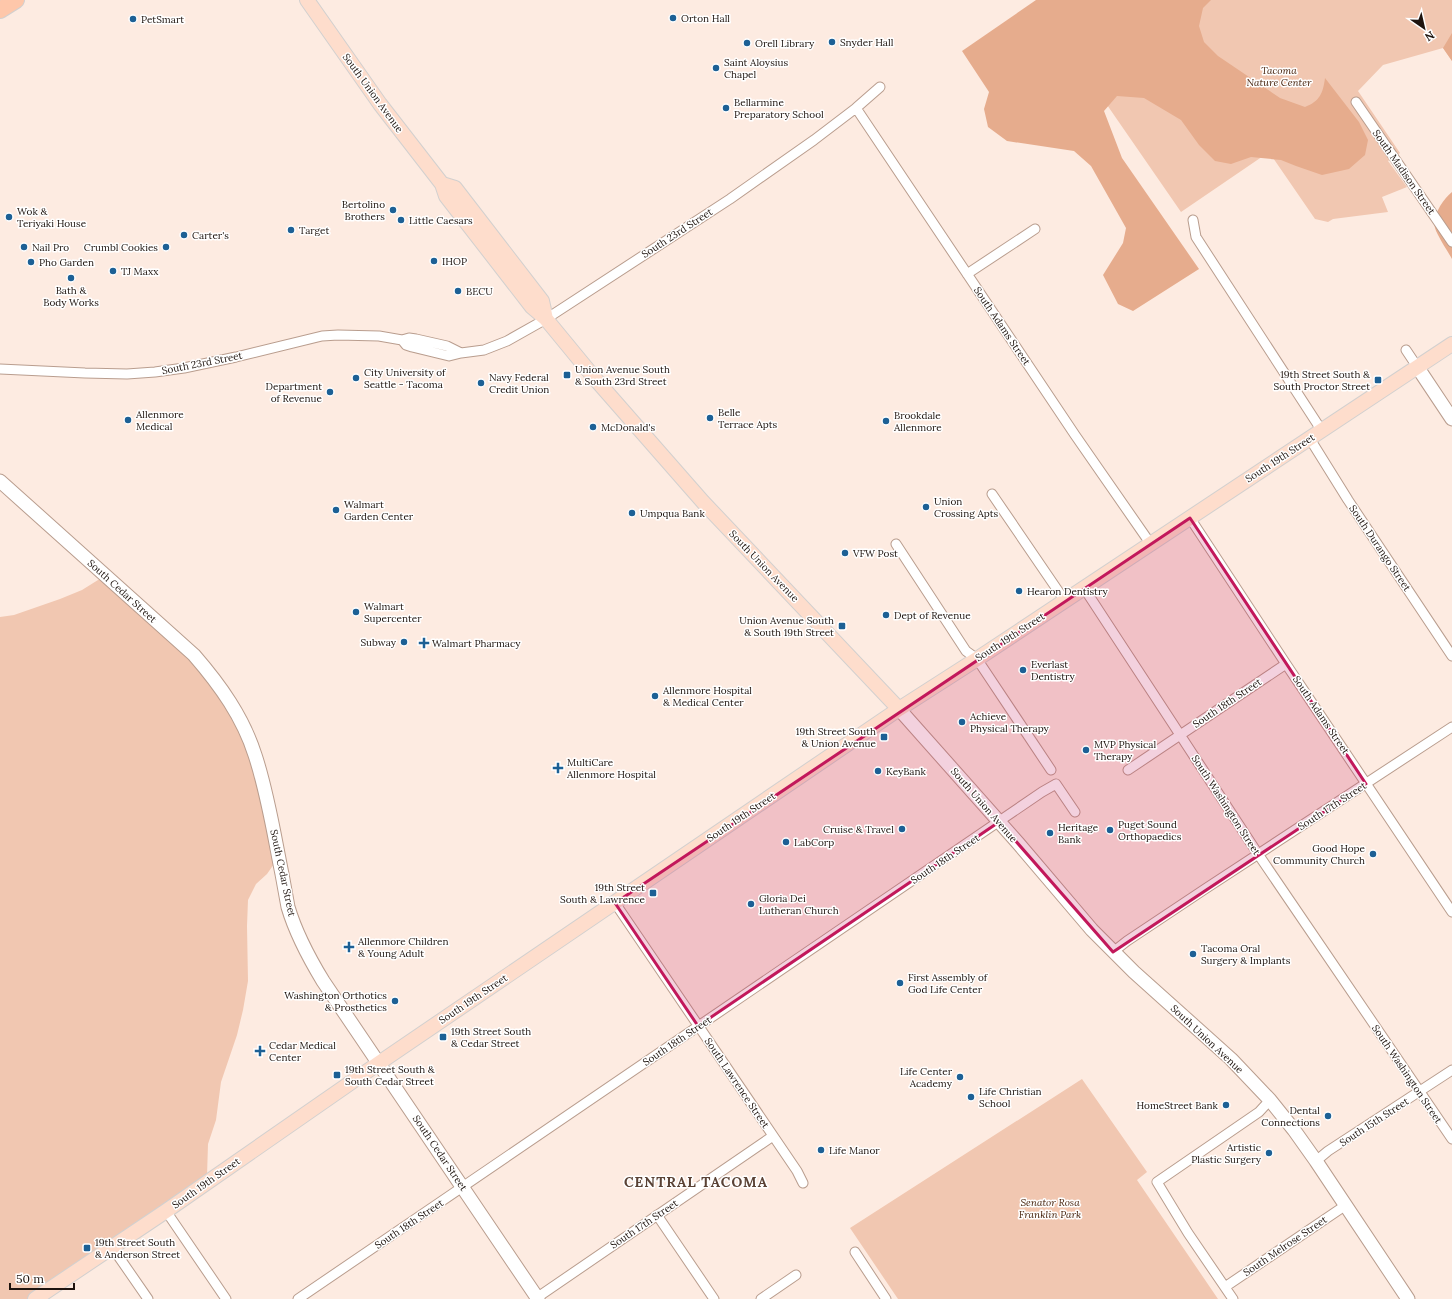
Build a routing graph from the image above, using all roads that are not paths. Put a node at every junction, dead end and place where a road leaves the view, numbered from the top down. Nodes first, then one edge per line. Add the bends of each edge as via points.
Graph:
1 (16, 0) edge
2 (307, 0) edge
3 (0, 10) edge
4 (880, 87) dead end
5 (1356, 102) dead end
6 (856, 108) junction
7 (1193, 220) dead end
8 (1035, 229) dead end
9 (1452, 242) edge
10 (967, 274) junction
11 (546, 319) junction
12 (1452, 344) edge
13 (1406, 350) dead end
14 (1418, 368) junction
15 (0, 369) edge
16 (1452, 419) edge
17 (1316, 435) junction
18 (0, 481) edge
19 (992, 494) dead end
20 (1190, 518) junction
21 (1150, 543) junction
22 (896, 544) dead end
23 (1084, 588) junction
24 (1064, 601) junction
25 (1452, 656) edge
26 (977, 659) junction
27 (1286, 664) junction
28 (899, 709) junction
29 (1452, 728) edge
30 (1180, 734) junction
31 (1050, 770) dead end
32 (1128, 770) dead end
33 (1366, 784) junction
34 (1075, 812) dead end
35 (999, 822) junction
36 (1258, 854) junction
37 (1449, 901) edge
38 (615, 903) junction
39 (1452, 912) edge
40 (1113, 952) junction
41 (698, 1026) junction
42 (379, 1062) junction
43 (1452, 1070) edge
44 (1419, 1092) junction
45 (1270, 1100) junction
46 (773, 1136) junction
47 (1452, 1139) edge
48 (1316, 1161) junction
49 (803, 1184) dead end
50 (463, 1187) junction
51 (1346, 1205) junction
52 (166, 1211) junction
53 (658, 1216) junction
54 (112, 1247) junction
55 (855, 1252) dead end
56 (796, 1275) dead end
57 (1225, 1287) junction
58 (537, 1298) edge
59 (35, 1299) edge
60 (148, 1299) edge
61 (226, 1299) edge
62 (298, 1299) edge
63 (714, 1299) edge
64 (761, 1299) edge
65 (886, 1299) edge
66 (1233, 1299) edge
67 (1408, 1299) edge

1 - 3 highway
2 - 11 main road, South Union Avenue via 380,104 442,184 446,196 463,219 532,307
4 - 6 street, South 23rd Street
5 - 9 street, South Madison Street
6 - 10 street, South Adams Street
6 - 11 street, South 23rd Street via 730,199
7 - 17 street, South Durango Street via 1196,237
8 - 10 street
10 - 21 street, South Adams Street
11 - 15 street, South 23rd Street via 507,341 484,350 461,352 409,338 402,340 379,336 322,336 236,357 155,372 127,374
11 - 28 main road, South Union Avenue via 685,482
12 - 14 main road, South 19th Street
13 - 14 street
14 - 16 main road
14 - 17 main road, South 19th Street
17 - 20 main road, South 19th Street
17 - 25 street, South Durango Street via 1348,500
18 - 42 main road, South Cedar Street via 194,655 224,693 235,710 255,755 265,790 288,906 300,940 324,981
19 - 24 street
20 - 21 main road, South 19th Street
20 - 27 street, South Adams Street
21 - 23 main road, South 19th Street
22 - 26 street via 966,651
23 - 24 main road, South 19th Street
23 - 30 street, South Washington Street
24 - 26 main road, South 19th Street
26 - 28 main road, South 19th Street
26 - 31 street
27 - 30 street, South 18th Street
27 - 33 street, South Adams Street
28 - 35 main road, South Union Avenue
28 - 38 main road, South 19th Street
29 - 33 street, South 17th Street
30 - 32 street, South 18th Street
30 - 36 street, South Washington Street
33 - 36 street, South 17th Street
33 - 37 street, South Adams Street
34 - 35 street, South 18th Street via 1056,784
35 - 40 main road, South Union Avenue
35 - 41 street, South 18th Street
36 - 40 street, South 17th Street
36 - 44 street, South Washington Street
37 - 39 street, South Adams Street
38 - 41 street, South Lawrence Street
38 - 42 main road, South 19th Street
40 - 45 main road, South Union Avenue via 1231,1059
41 - 46 street, South Lawrence Street
41 - 50 street, South 18th Street
42 - 50 main road, South Cedar Street
42 - 52 main road, South 19th Street
43 - 44 street, South 15th Street
44 - 47 street, South Washington Street
44 - 48 street, South 15th Street
45 - 48 main road, South Union Avenue
45 - 57 street via 1259,1112 1156,1182
46 - 49 street, South Lawrence Street
46 - 53 street, South 17th Street
48 - 51 main road, South Union Avenue
50 - 58 main road, South Cedar Street
50 - 62 street, South 18th Street
51 - 57 street, South Melrose Street
51 - 67 main road, South Union Avenue
52 - 54 main road, South 19th Street
52 - 61 street
53 - 58 street, South 17th Street
53 - 63 street
54 - 59 main road, South 19th Street
54 - 60 street
55 - 65 street
56 - 64 street
57 - 66 street

